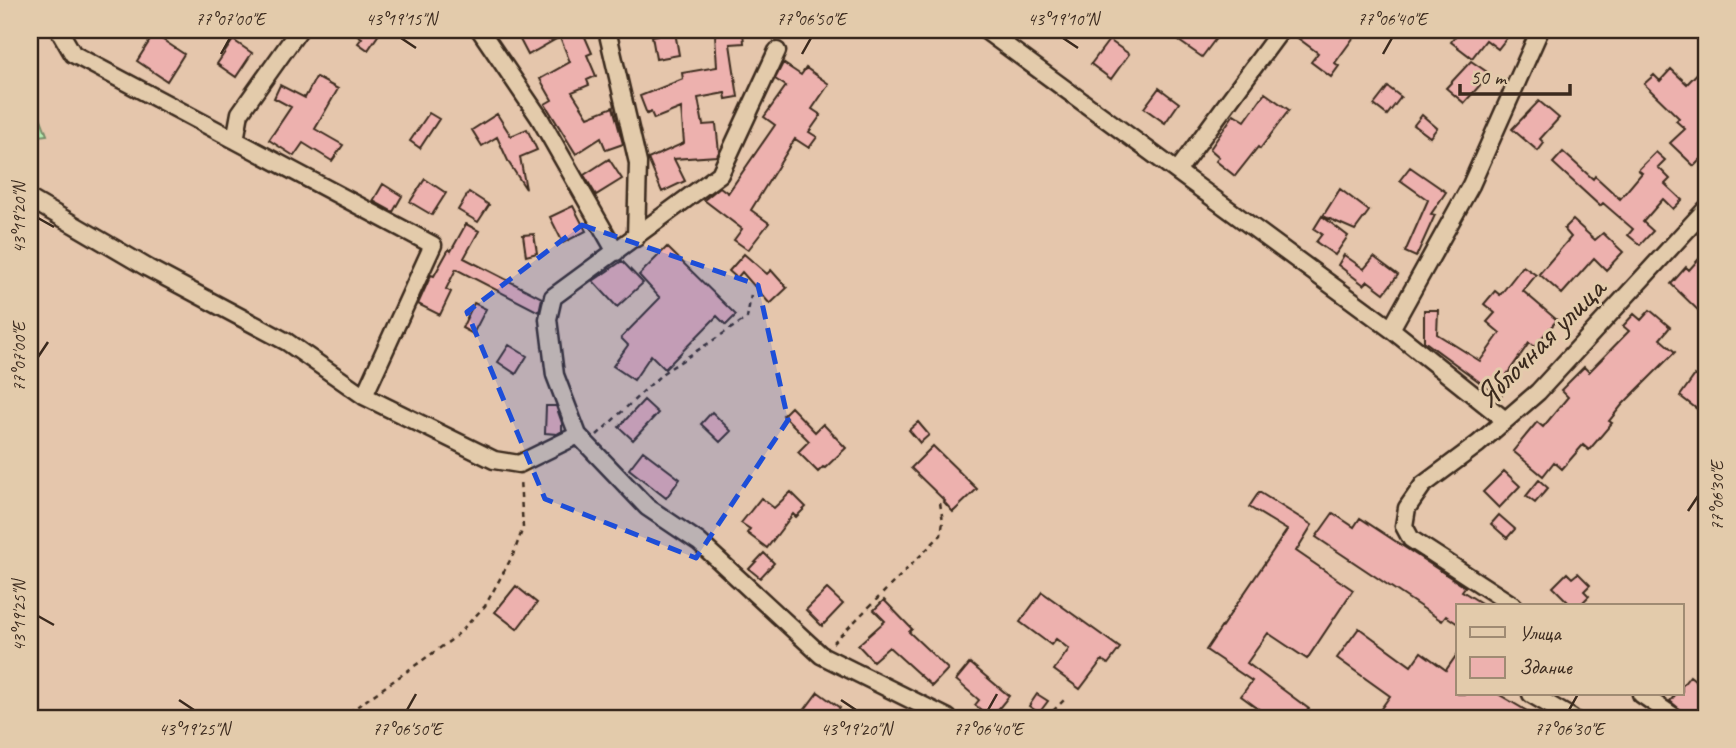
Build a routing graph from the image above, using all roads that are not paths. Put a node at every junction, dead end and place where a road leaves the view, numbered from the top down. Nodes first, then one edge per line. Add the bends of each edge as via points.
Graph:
1 (60, 30) edge
2 (299, 30) edge
3 (480, 30) edge
4 (607, 30) edge
5 (985, 30) edge
6 (1281, 30) edge
7 (1540, 30) edge
8 (777, 51) dead end
9 (235, 140) junction
10 (1178, 170) junction
11 (30, 199) edge
12 (1706, 209) edge
13 (636, 238) junction
14 (616, 252) junction
15 (1391, 329) junction
16 (364, 396) junction
17 (1505, 420) junction
18 (582, 440) junction
19 (1511, 604) edge
20 (1534, 696) edge
21 (1644, 696) edge
22 (948, 718) edge
23 (1572, 718) edge
24 (1676, 718) edge

1 - 9 street via 73,54
2 - 9 street via 240,113
3 - 14 street via 539,117
4 - 13 street via 638,163
5 - 10 street
6 - 10 street
7 - 15 street via 1471,185
8 - 13 street via 720,174
9 - 16 street via 433,246
10 - 15 street
11 - 16 street via 287,342
12 - 17 street, Яблочная улица via 1538,392
13 - 14 street
14 - 18 street via 553,297 548,320 555,375
15 - 17 street
16 - 18 street via 494,460 519,464
17 - 19 street, Яблочная улица via 1423,485 1407,508 1404,526 1411,539
18 - 22 street via 647,507 699,542 821,655
20 - 23 street
21 - 24 street

